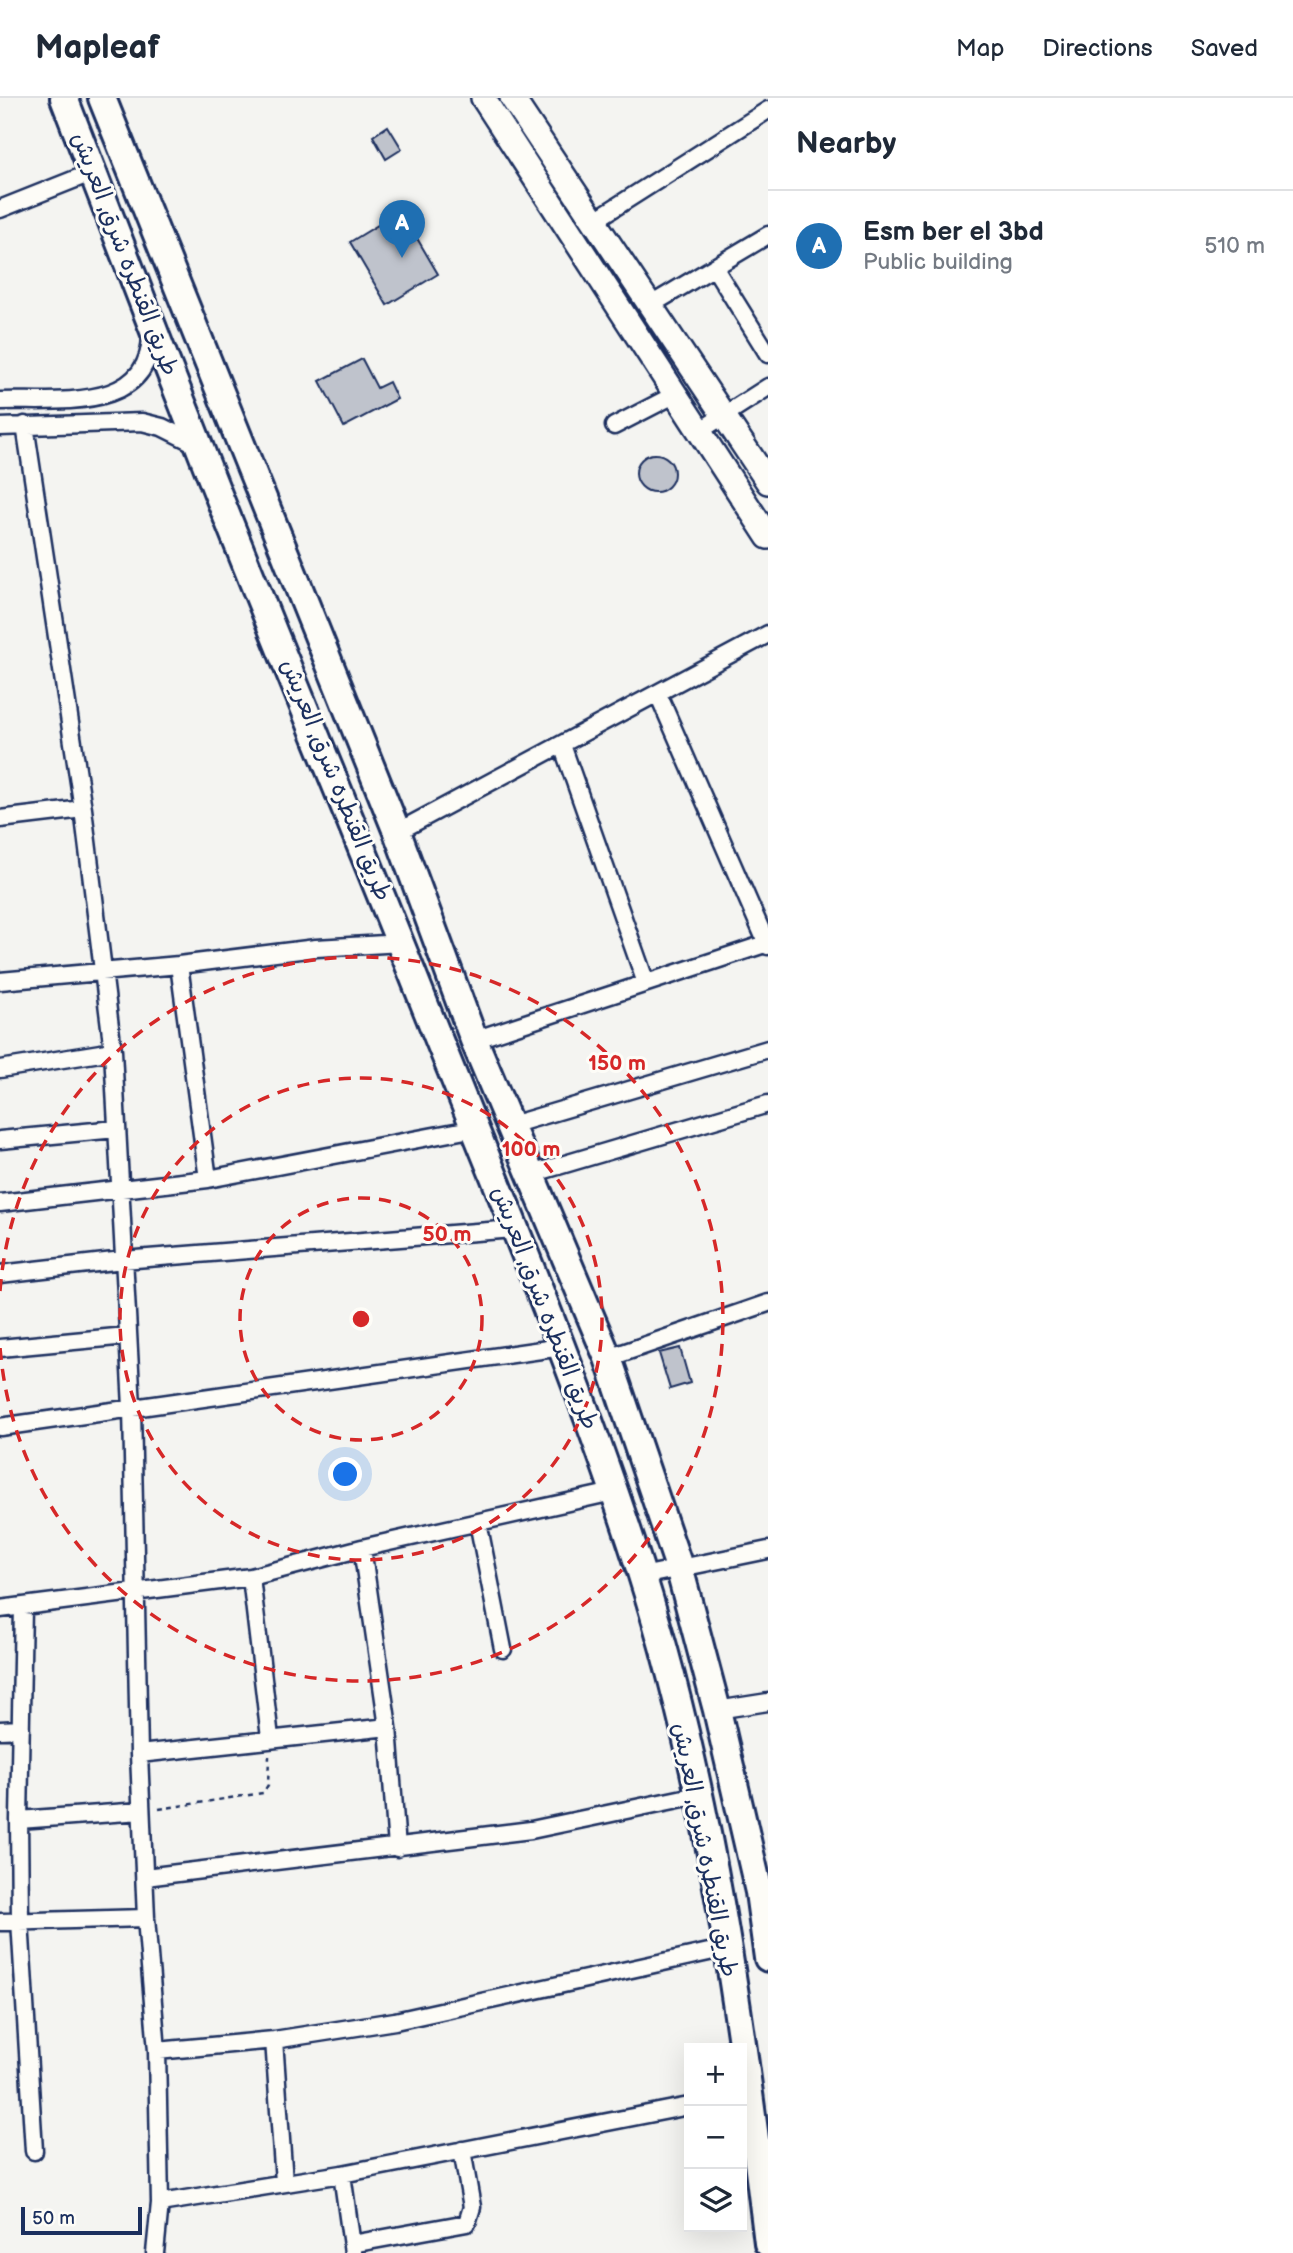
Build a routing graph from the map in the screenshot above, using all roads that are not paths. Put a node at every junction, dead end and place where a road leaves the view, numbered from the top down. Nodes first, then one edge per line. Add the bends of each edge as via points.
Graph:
1 (64, 98) edge
2 (102, 98) edge
3 (482, 98) edge
4 (512, 98) edge
5 (768, 110) edge
6 (93, 172) junction
7 (0, 209) edge
8 (592, 222) junction
9 (768, 235) edge
10 (714, 267) junction
11 (649, 306) junction
12 (150, 319) junction
13 (768, 354) edge
14 (768, 387) edge
15 (676, 394) junction
16 (0, 401) edge
17 (723, 414) junction
18 (25, 425) junction
19 (614, 426) dead end
20 (0, 427) edge
21 (701, 430) junction
22 (198, 445) junction
23 (768, 482) edge
24 (768, 537) edge
25 (768, 634) edge
26 (658, 694) junction
27 (562, 745) junction
28 (83, 810) junction
29 (0, 819) edge
30 (397, 832) junction
31 (402, 943) junction
32 (768, 944) edge
33 (179, 965) junction
34 (104, 970) junction
35 (0, 981) edge
36 (646, 983) junction
37 (474, 1040) junction
38 (768, 1049) edge
39 (113, 1051) junction
40 (0, 1069) edge
41 (768, 1104) edge
42 (511, 1125) junction
43 (475, 1128) junction
44 (116, 1129) junction
45 (0, 1140) edge
46 (531, 1174) junction
47 (208, 1179) junction
48 (120, 1189) junction
49 (0, 1203) edge
50 (514, 1229) junction
51 (123, 1260) junction
52 (0, 1274) edge
53 (768, 1303) edge
54 (127, 1336) junction
55 (0, 1348) edge
56 (562, 1348) junction
57 (608, 1358) junction
58 (132, 1407) junction
59 (0, 1427) edge
60 (613, 1492) junction
61 (478, 1522) junction
62 (362, 1548) junction
63 (768, 1550) edge
64 (678, 1567) junction
65 (642, 1576) junction
66 (251, 1577) junction
67 (134, 1594) junction
68 (23, 1607) junction
69 (0, 1609) edge
70 (503, 1649) dead end
71 (768, 1702) edge
72 (717, 1710) junction
73 (387, 1727) junction
74 (21, 1729) junction
75 (0, 1730) edge
76 (270, 1738) junction
77 (139, 1754) junction
78 (698, 1795) junction
79 (141, 1811) junction
80 (19, 1820) junction
81 (397, 1848) junction
82 (145, 1877) junction
83 (764, 1891) edge
84 (146, 1918) junction
85 (20, 1920) junction
86 (0, 1922) edge
87 (727, 1948) junction
88 (768, 1958) edge
89 (274, 2040) junction
90 (739, 2043) edge
91 (156, 2051) junction
92 (747, 2105) edge
93 (684, 2107) edge
94 (462, 2150) junction
95 (34, 2151) dead end
96 (342, 2174) junction
97 (284, 2182) junction
98 (160, 2203) junction
99 (768, 2243) edge
100 (352, 2248) edge
101 (155, 2253) edge

1 - 6 highway, طريق القنطره شرق, العريش
2 - 30 highway, طريق القنطره شرق, العريش
3 - 15 main road
4 - 8 main road
5 - 8 street
6 - 7 street
6 - 12 highway, طريق القنطره شرق, العريش
8 - 11 main road
9 - 10 street
10 - 11 street
10 - 13 street
11 - 17 main road
12 - 16 street via 146,359 131,384 113,394
12 - 22 highway, طريق القنطره شرق, العريش
14 - 17 street
15 - 19 street
15 - 21 main road
17 - 21 street
17 - 23 main road
18 - 20 street
18 - 22 street via 142,422
18 - 28 street
21 - 24 main road
22 - 31 highway, طريق القنطره شرق, العريش
25 - 26 street
26 - 27 street
26 - 32 street
27 - 30 street
27 - 36 street
28 - 29 street
28 - 34 street
30 - 37 highway, طريق القنطره شرق, العريش
31 - 33 street
31 - 43 highway, طريق القنطره شرق, العريش
32 - 36 street
33 - 34 street
33 - 47 street
34 - 35 street
34 - 39 street
36 - 37 street
37 - 42 highway, طريق القنطره شرق, العريش
38 - 42 street
39 - 40 street
39 - 44 street
41 - 46 street
42 - 46 highway, طريق القنطره شرق, العريش
43 - 47 street
43 - 50 highway, طريق القنطره شرق, العريش
44 - 45 street
44 - 48 street
46 - 57 highway, طريق القنطره شرق, العريش
47 - 48 street
48 - 49 street
48 - 51 street
50 - 51 street
50 - 56 highway, طريق القنطره شرق, العريش
51 - 52 street
51 - 54 street
53 - 57 street
54 - 55 street
54 - 58 street
56 - 58 street
56 - 60 highway, طريق القنطره شرق, العريش
57 - 64 highway, طريق القنطره شرق, العريش
58 - 59 street
58 - 67 street
60 - 61 street
60 - 65 highway, طريق القنطره شرق, العريش
61 - 62 street
61 - 70 street
62 - 66 street
62 - 73 street
63 - 64 street
64 - 65 street
64 - 72 highway, طريق القنطره شرق, العريش
65 - 78 highway, طريق القنطره شرق, العريش
66 - 67 street
66 - 76 street
67 - 68 street
67 - 77 street
68 - 69 street
68 - 74 street
71 - 72 street
72 - 83 highway, طريق القنطره شرق, العريش
73 - 76 street
73 - 81 street
74 - 75 street
74 - 80 street
76 - 77 street
77 - 79 street
78 - 81 street via 531,1830
78 - 87 highway, طريق القنطره شرق, العريش
79 - 80 street
79 - 82 street
80 - 85 street
81 - 82 street
82 - 84 street
83 - 88 highway, طريق القنطره شرق, العريش
84 - 85 street
84 - 91 street
85 - 86 street
85 - 95 street
87 - 89 street via 395,2021
87 - 90 highway, طريق القنطره شرق, العريش
89 - 91 street
89 - 97 street
91 - 98 street
92 - 99 highway, طريق القنطره شرق, العريش
93 - 94 street
94 - 96 street
94 - 100 street via 472,2207 467,2223
96 - 97 street
96 - 100 street
97 - 98 street
98 - 101 street

